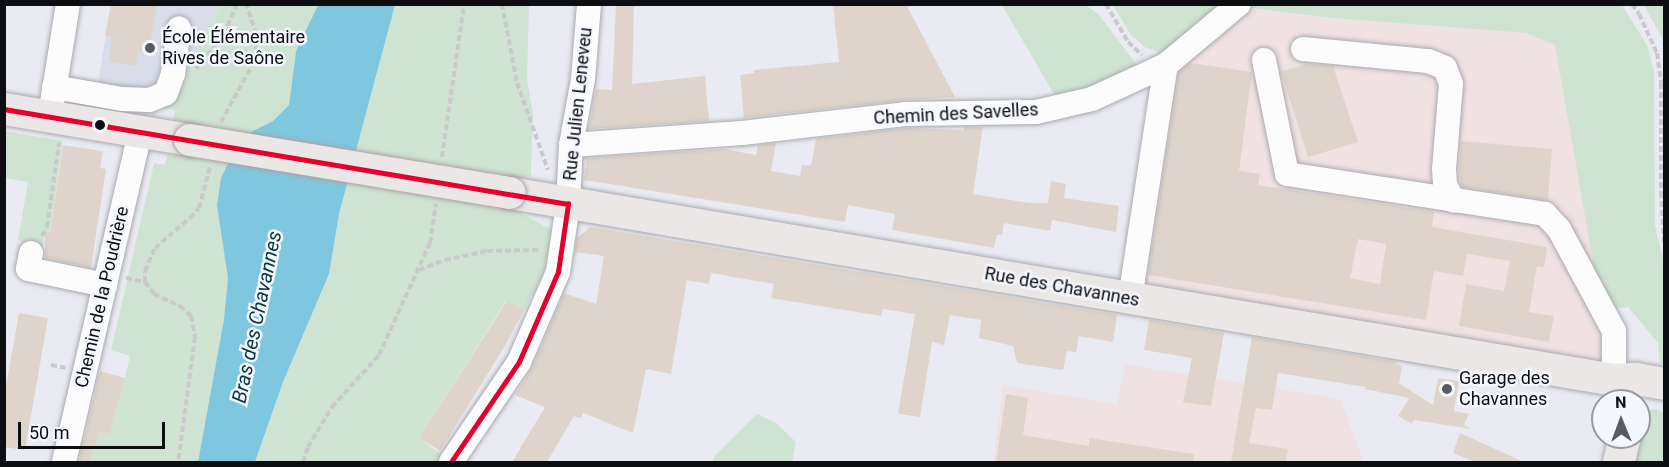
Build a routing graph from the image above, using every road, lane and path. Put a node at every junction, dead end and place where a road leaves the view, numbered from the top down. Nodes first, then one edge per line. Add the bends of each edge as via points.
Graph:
1 (68, 4) edge
2 (237, 4) edge
3 (464, 4) edge
4 (502, 4) edge
5 (589, 4) edge
6 (1106, 4) edge
7 (1239, 4) edge
8 (1632, 4) edge
9 (179, 28) dead end
10 (1303, 49) dead end
11 (1264, 60) dead end
12 (1166, 65) junction
13 (173, 74) junction
14 (56, 108) junction
15 (4, 109) edge
16 (140, 132) junction
17 (572, 145) junction
18 (441, 164) dead end
19 (568, 192) junction
20 (437, 198) dead end
21 (1454, 201) junction
22 (1665, 242) edge
23 (31, 253) joint
24 (561, 255) junction
25 (419, 270) junction
26 (107, 279) junction
27 (1130, 299) junction
28 (1665, 384) edge
29 (1615, 389) edge
30 (1620, 389) edge
31 (1621, 389) edge
32 (64, 462) edge
33 (178, 462) edge
34 (303, 462) edge
35 (451, 462) edge

1 - 14 street
2 - 13 path via 224,34 209,55 194,70
3 - 18 path
4 - 19 path via 526,114 549,172
5 - 17 street, Rue Julien Leneveu via 583,79
6 - 12 path via 1128,42 1146,59
7 - 12 street, Chemin des Savelles
8 - 22 path via 1657,53
9 - 13 street
10 - 21 street via 1428,61 1445,68 1451,84 1445,185
11 - 21 street via 1287,174
12 - 17 street, Chemin des Savelles via 1092,99 1036,112 905,114 742,134
12 - 27 street
13 - 14 street via 166,93 149,100 122,99
14 - 15 main road, Rue des Chavannes
14 - 16 main road, Rue des Chavannes
14 - 23 path via 46,227
16 - 19 main road, Rue des Chavannes, bridge via 510,193
16 - 26 street, Chemin de la Poudrière
17 - 19 street, Rue Julien Leneveu
19 - 24 street, Rue Julien Leneveu
19 - 27 main road, Rue des Chavannes
20 - 25 path via 430,243
21 - 30 street via 1545,214 1559,229 1614,331
23 - 26 street via 28,269
24 - 25 path via 533,248 487,251
24 - 35 street, Rue Julien Leneveu via 558,272 519,362
25 - 34 path via 379,355 332,407
26 - 32 street, Chemin de la Poudrière
26 - 33 path via 145,282 154,294 191,316 195,337
27 - 29 main road, Rue des Chavannes
28 - 31 main road via 1636,379

